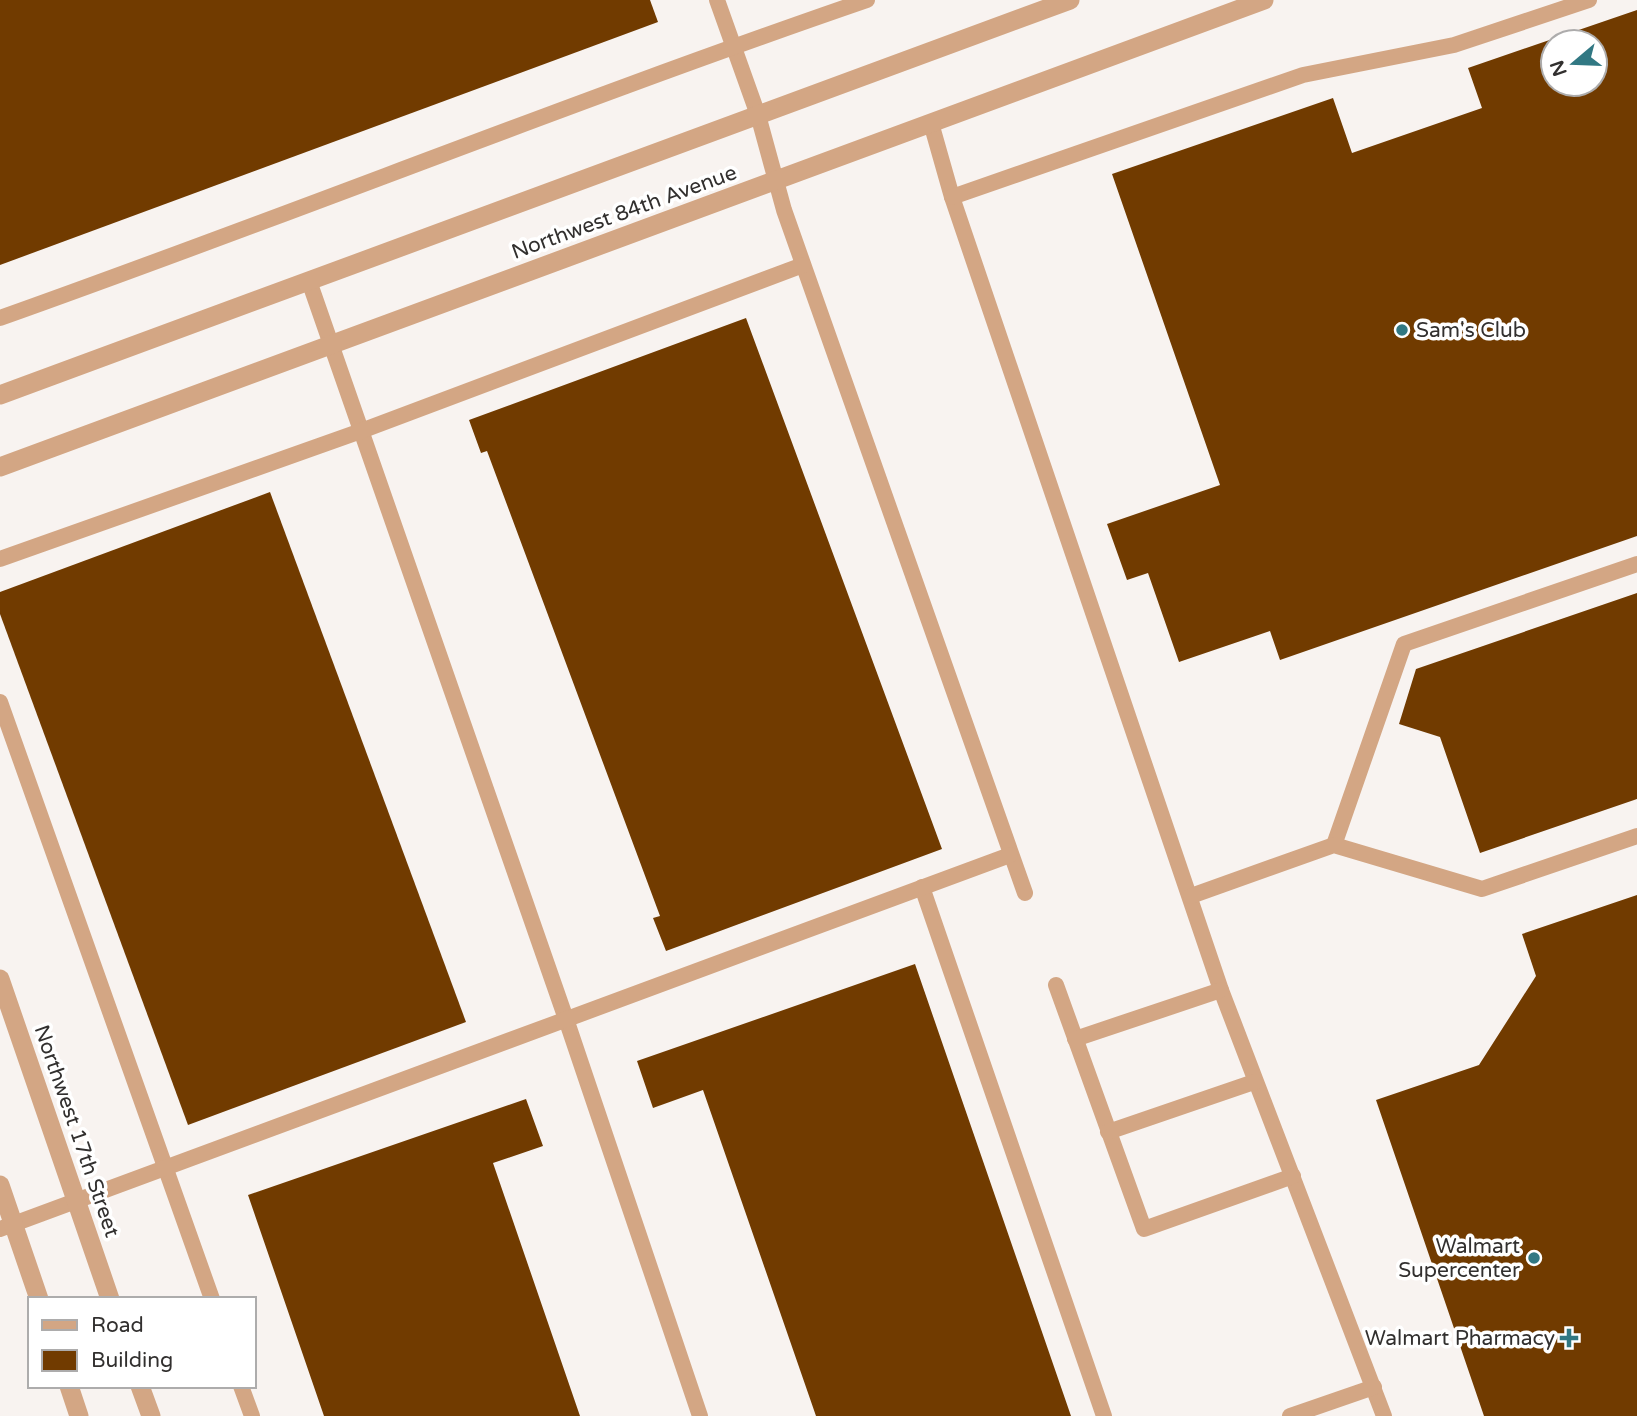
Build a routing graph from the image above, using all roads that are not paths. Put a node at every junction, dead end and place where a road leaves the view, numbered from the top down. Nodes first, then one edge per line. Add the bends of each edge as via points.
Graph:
1 (717, 0) edge
2 (867, 0) edge
3 (1070, 0) edge
4 (1265, 0) edge
5 (1589, 0) edge
6 (1242, 4) edge
7 (733, 46) junction
8 (758, 115) junction
9 (931, 123) junction
10 (774, 181) junction
11 (952, 197) junction
12 (803, 265) junction
13 (309, 281) junction
14 (0, 318) edge
15 (331, 345) junction
16 (0, 395) edge
17 (361, 431) junction
18 (0, 467) edge
19 (0, 559) edge
20 (1637, 564) edge
21 (0, 702) edge
22 (1637, 836) edge
23 (1334, 845) junction
24 (1010, 855) junction
25 (922, 887) junction
26 (1025, 893) dead end
27 (1191, 896) junction
28 (0, 979) edge
29 (1056, 985) dead end
30 (1221, 990) junction
31 (566, 1019) junction
32 (1076, 1040) junction
33 (1254, 1082) junction
34 (1108, 1132) junction
35 (166, 1167) junction
36 (1293, 1176) junction
37 (0, 1185) edge
38 (77, 1203) junction
39 (7, 1227) edge
40 (38, 1297) edge
41 (109, 1297) edge
42 (211, 1297) edge
43 (1374, 1387) junction
44 (70, 1388) edge
45 (141, 1388) edge
46 (243, 1388) edge
47 (1301, 1414) edge
48 (79, 1416) edge
49 (151, 1416) edge
50 (252, 1416) edge
51 (700, 1416) edge
52 (1104, 1416) edge
53 (1384, 1416) edge

1 - 7 lane
2 - 7 lane
3 - 8 street, Northwest 84th Avenue
4 - 6 street, Northwest 84th Avenue
5 - 11 lane via 1454,45 1303,75
6 - 9 street, Northwest 84th Avenue
7 - 8 lane
7 - 14 lane
8 - 10 lane
8 - 13 street, Northwest 84th Avenue
9 - 10 street, Northwest 84th Avenue
9 - 11 lane
10 - 12 lane
10 - 15 street, Northwest 84th Avenue
11 - 27 lane
12 - 17 lane
12 - 24 lane
13 - 15 lane
13 - 16 street, Northwest 84th Avenue
15 - 17 lane
15 - 18 street, Northwest 84th Avenue
17 - 19 lane
17 - 31 lane
20 - 23 lane via 1404,644
21 - 35 lane
22 - 23 lane via 1482,889
23 - 27 lane
24 - 25 lane
24 - 26 lane
25 - 31 lane
25 - 52 lane
27 - 30 lane
28 - 38 street, Northwest 17th Street
29 - 32 lane
30 - 32 lane
30 - 33 lane
31 - 35 lane
31 - 51 lane
32 - 34 lane
33 - 34 lane
33 - 36 lane
34 - 36 lane via 1144,1229
35 - 38 lane
35 - 42 lane
36 - 43 lane
37 - 39 street
38 - 39 lane
38 - 41 street, Northwest 17th Street
39 - 40 street
43 - 47 lane
43 - 53 lane
44 - 48 street
45 - 49 street
46 - 50 lane

